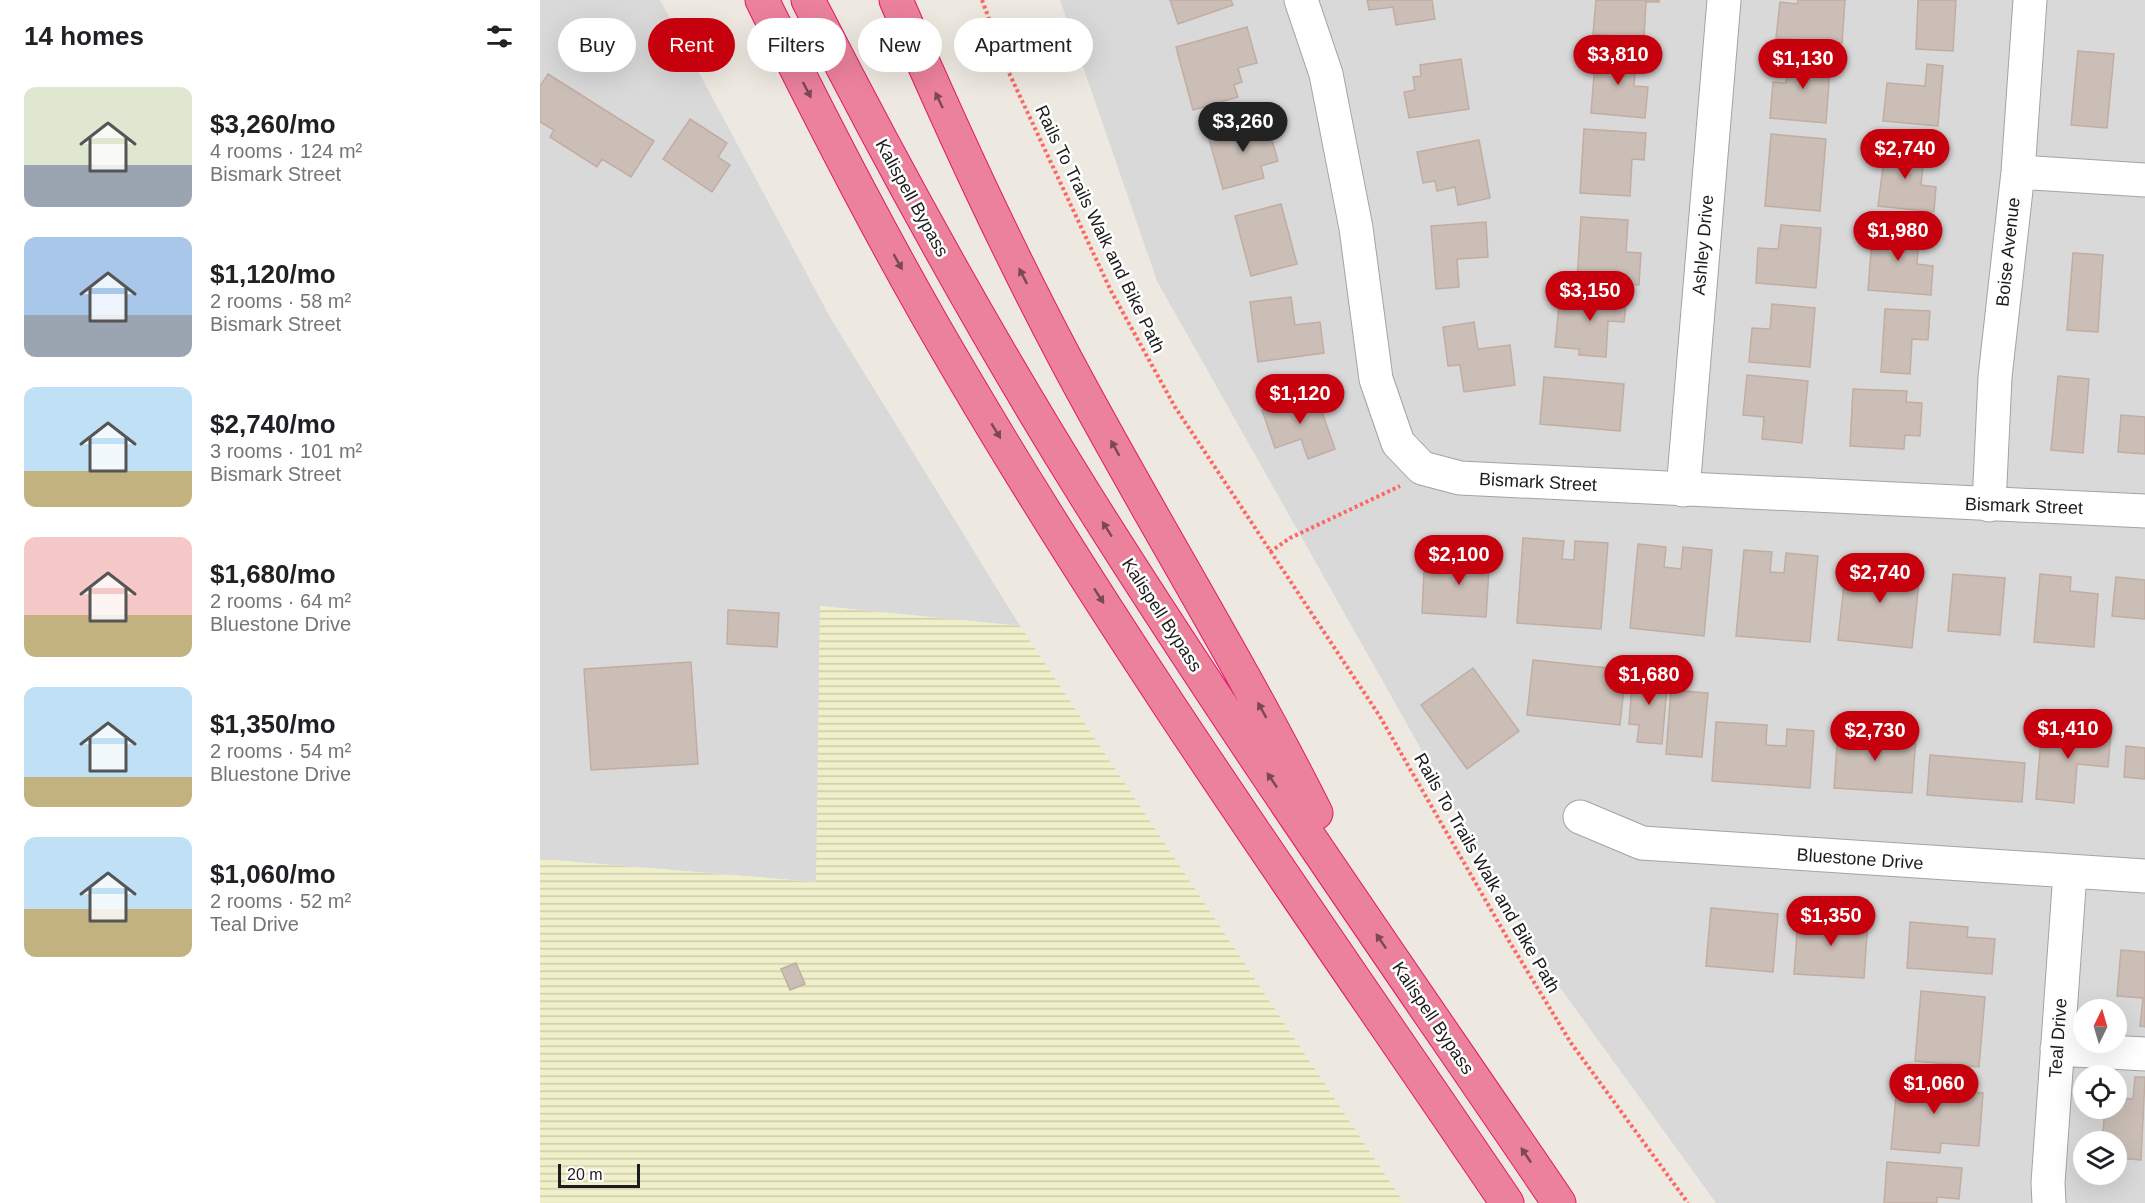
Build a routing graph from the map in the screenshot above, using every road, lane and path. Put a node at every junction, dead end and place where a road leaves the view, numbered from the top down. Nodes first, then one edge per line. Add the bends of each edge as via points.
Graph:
1 (762, 0) edge
2 (808, 0) edge
3 (896, 0) edge
4 (982, 0) edge
5 (1301, 0) edge
6 (1724, 0) edge
7 (2030, 0) edge
8 (2018, 172) junction
9 (2145, 180) edge
10 (1422, 468) junction
11 (1683, 490) junction
12 (1989, 505) junction
13 (2145, 512) edge
14 (1270, 552) junction
15 (1580, 816) dead end
16 (2070, 873) junction
17 (2145, 876) edge
18 (1362, 913) junction
19 (2057, 1049) junction
20 (2145, 1054) edge
21 (1507, 1203) edge
22 (1559, 1203) edge
23 (1688, 1203) edge
24 (2052, 1203) edge

1 -> 21 highway via 875,222 1021,472 1174,713
18 -> 2 highway, Kalispell Bypass via 1166,622 1044,428 918,210
18 -> 3 highway via 1278,740 1022,274
4 - 14 path, Rails To Trails Walk and Bike Path via 1010,75 1111,291 1174,407
5 - 10 street via 1326,74 1356,228 1376,379 1398,443
6 - 11 street, Ashley Drive
7 - 8 street, Boise Avenue
8 - 9 street
8 - 12 street, Boise Avenue via 1995,377
10 - 11 street, Bismark Street via 1460,478
10 - 14 path via 1403,484 1290,538
11 - 12 street, Bismark Street
12 - 13 street, Bismark Street
14 - 23 path, Rails To Trails Walk and Bike Path via 1379,715 1571,1043
15 - 16 street, Bluestone Drive via 1642,843
16 - 17 street, Bluestone Drive
16 - 19 street, Teal Drive
22 -> 18 highway, Kalispell Bypass
19 - 20 street
19 - 24 street, Teal Drive via 2048,1183

